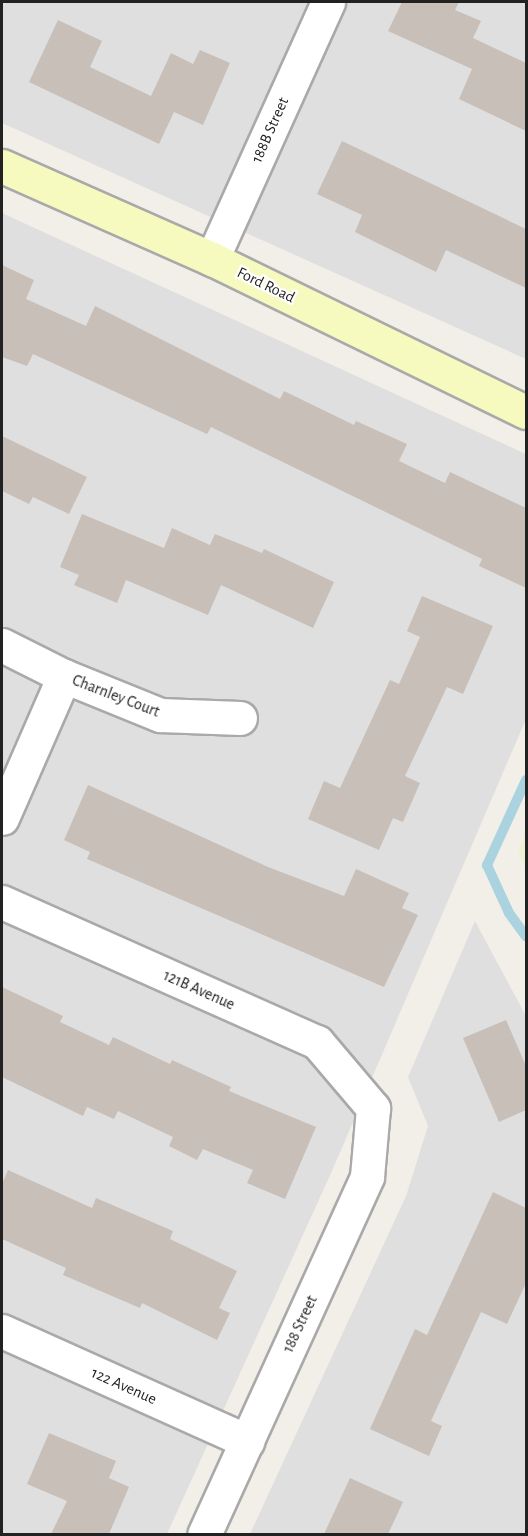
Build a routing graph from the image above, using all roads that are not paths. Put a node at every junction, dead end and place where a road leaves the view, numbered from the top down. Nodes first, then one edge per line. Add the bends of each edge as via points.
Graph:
1 (328, 2) edge
2 (2, 166) edge
3 (212, 259) junction
4 (526, 412) edge
5 (2, 645) edge
6 (64, 676) junction
7 (240, 718) dead end
8 (2, 818) edge
9 (2, 902) edge
10 (374, 1108) joint
11 (2, 1331) edge
12 (247, 1441) junction
13 (204, 1534) edge

1 - 3 street, 188B Street
2 - 3 main road, Ford Road
3 - 4 main road, Ford Road
5 - 6 street, Charnley Court
6 - 7 street, Charnley Court via 160,714
6 - 8 street, Charnley Court
9 - 10 street, 121B Avenue via 317,1042
10 - 12 street, 188 Street via 367,1177
11 - 12 street, 122 Avenue
12 - 13 street, 188 Street

